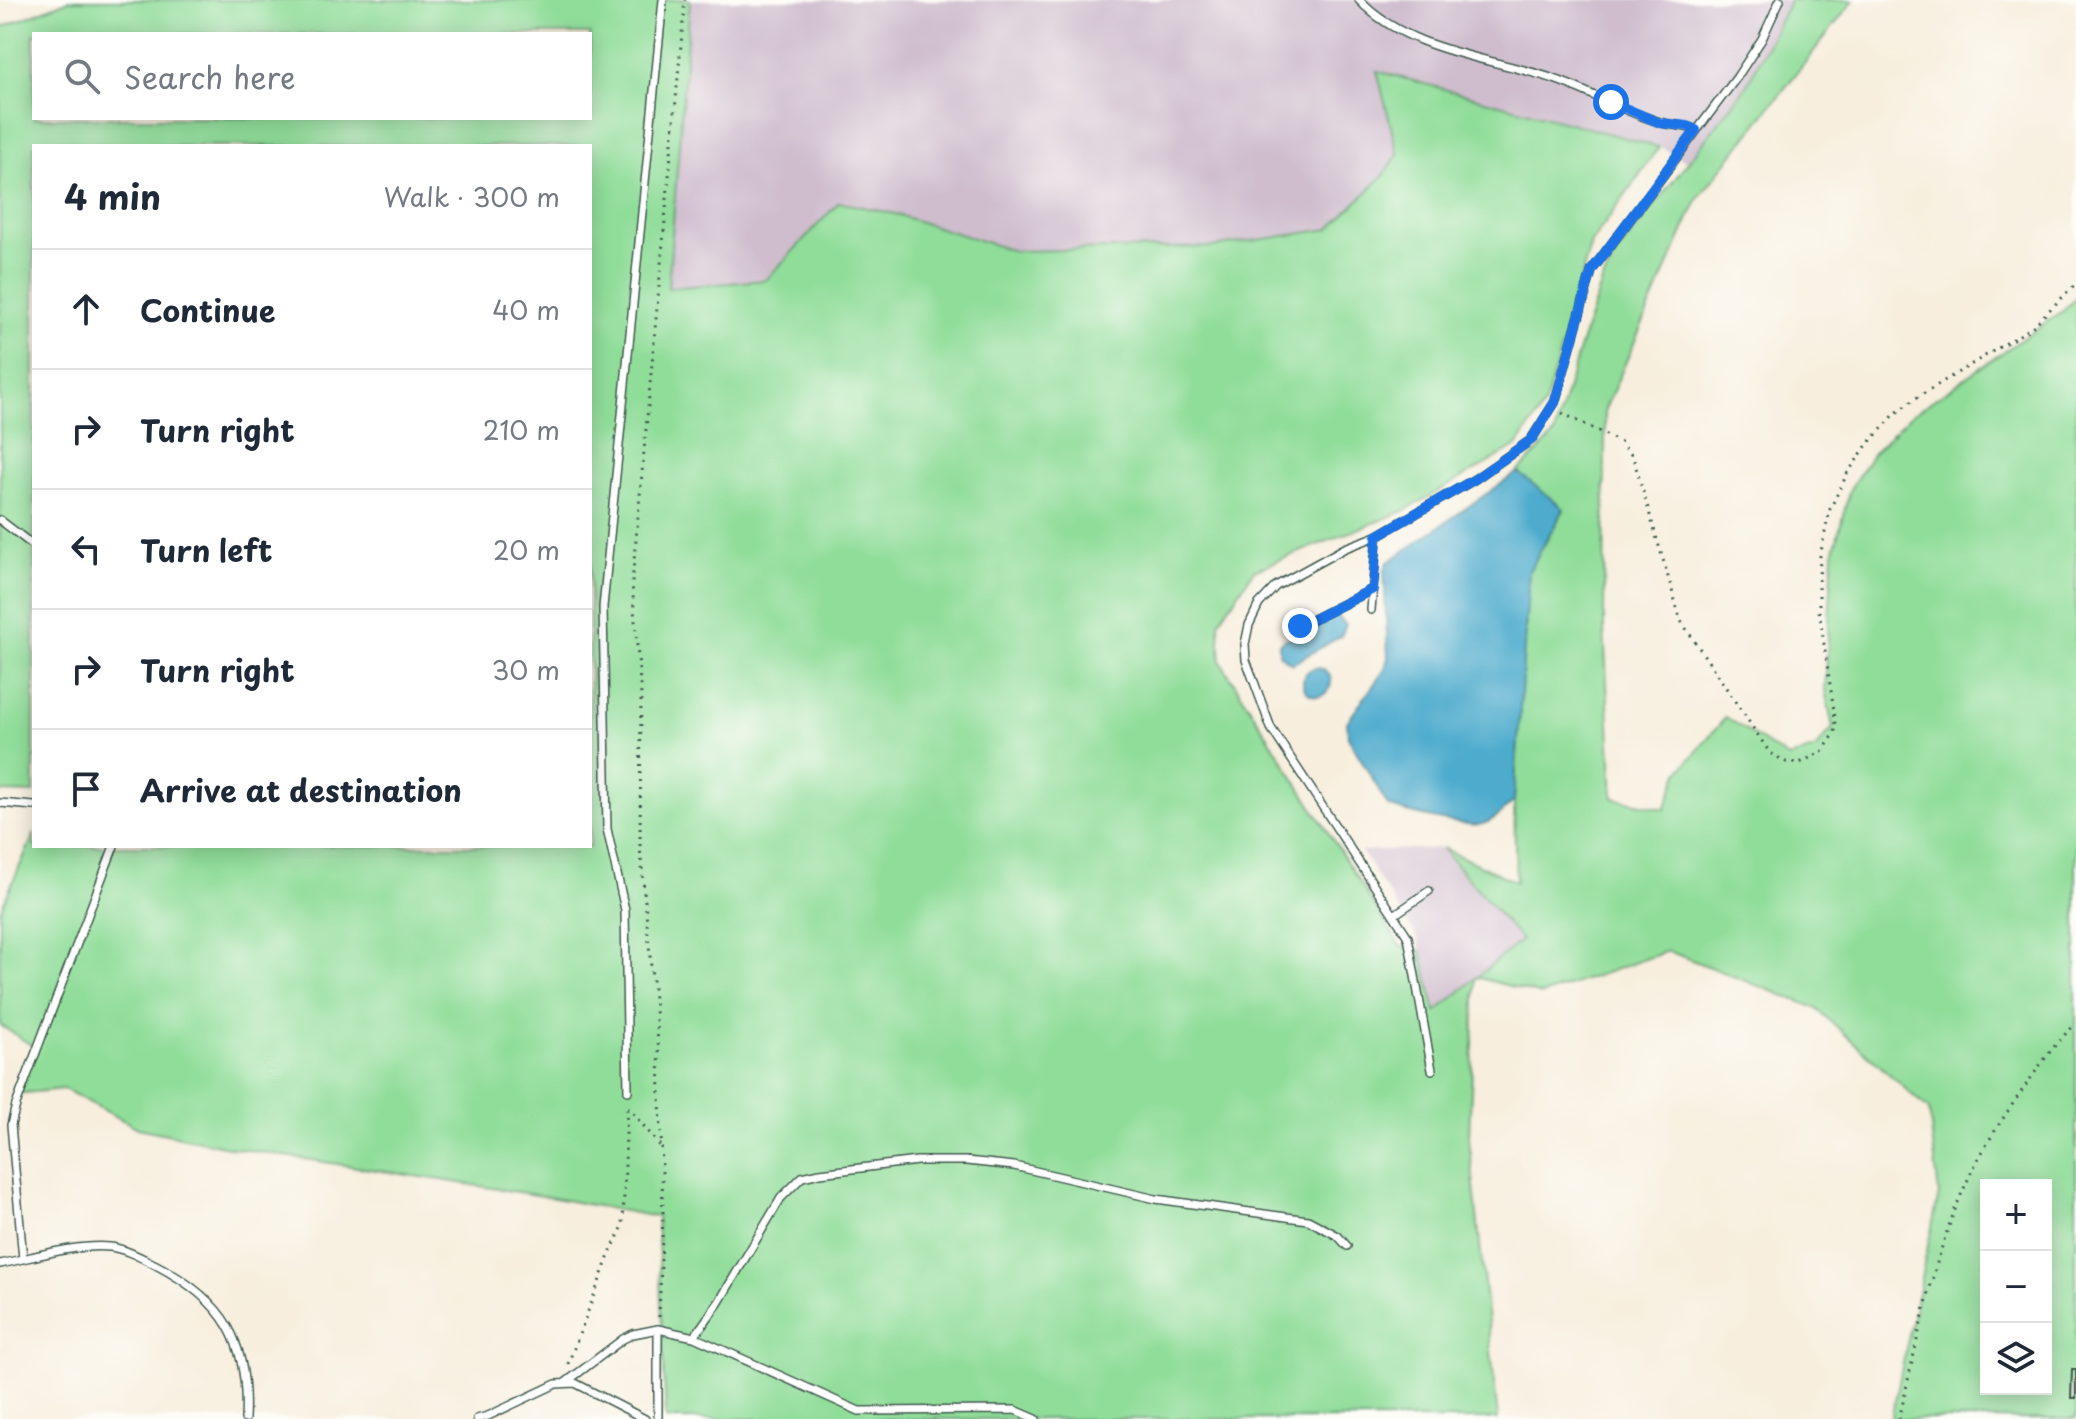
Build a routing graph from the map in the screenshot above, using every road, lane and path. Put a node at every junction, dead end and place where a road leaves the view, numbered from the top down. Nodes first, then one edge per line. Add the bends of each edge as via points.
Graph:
1 (663, 0) edge
2 (685, 0) edge
3 (1359, 0) edge
4 (1780, 0) edge
5 (1696, 130) junction
6 (2076, 284) edge
7 (1551, 408) junction
8 (0, 520) edge
9 (1377, 536) junction
10 (32, 544) edge
11 (1373, 589) junction
12 (1371, 610) dead end
13 (1300, 626) dead end
14 (0, 803) edge
15 (32, 806) edge
16 (113, 848) edge
17 (1429, 891) dead end
18 (1394, 915) junction
19 (2076, 1024) edge
20 (1432, 1070) dead end
21 (628, 1091) joint
22 (627, 1106) junction
23 (661, 1147) junction
24 (1347, 1246) dead end
25 (23, 1259) junction
26 (0, 1264) edge
27 (658, 1329) junction
28 (694, 1337) junction
29 (565, 1383) junction
30 (245, 1419) edge
31 (477, 1419) edge
32 (645, 1419) edge
33 (658, 1419) edge
34 (1036, 1419) edge
35 (1899, 1419) edge

1 - 21 lane via 603,607 607,829 625,910
2 - 23 path via 632,583 641,695 640,847 659,1053
3 - 5 lane via 1404,32 1439,46 1552,78 1660,123
4 - 5 lane via 1762,39
5 - 7 lane via 1592,270
6 - 7 path via 2031,328 1895,414 1847,474 1830,509 1820,556 1819,611 1836,724 1830,744 1800,763 1770,753 1681,621 1633,457 1620,442
7 - 9 lane via 1531,440
8 - 10 lane
9 - 11 lane
9 - 18 lane via 1276,586 1259,604 1245,644 1271,728
11 - 12 lane
11 - 13 lane
14 - 15 lane
16 - 25 lane via 11,1125
17 - 18 lane
18 - 20 lane via 1408,937
19 - 35 path via 1993,1134 1966,1184 1938,1261
21 - 22 path
22 - 23 path
22 - 29 path via 623,1226
23 - 27 path
24 - 28 lane via 1308,1220 1156,1199 1014,1166 917,1161 820,1173 802,1177 781,1198
25 - 26 lane
25 - 30 lane via 112,1247 197,1289 228,1325 238,1346 245,1367
27 - 28 lane
27 - 29 lane via 623,1339
27 - 33 lane
28 - 34 lane via 859,1411 1015,1410
29 - 31 lane
29 - 32 lane via 581,1384

